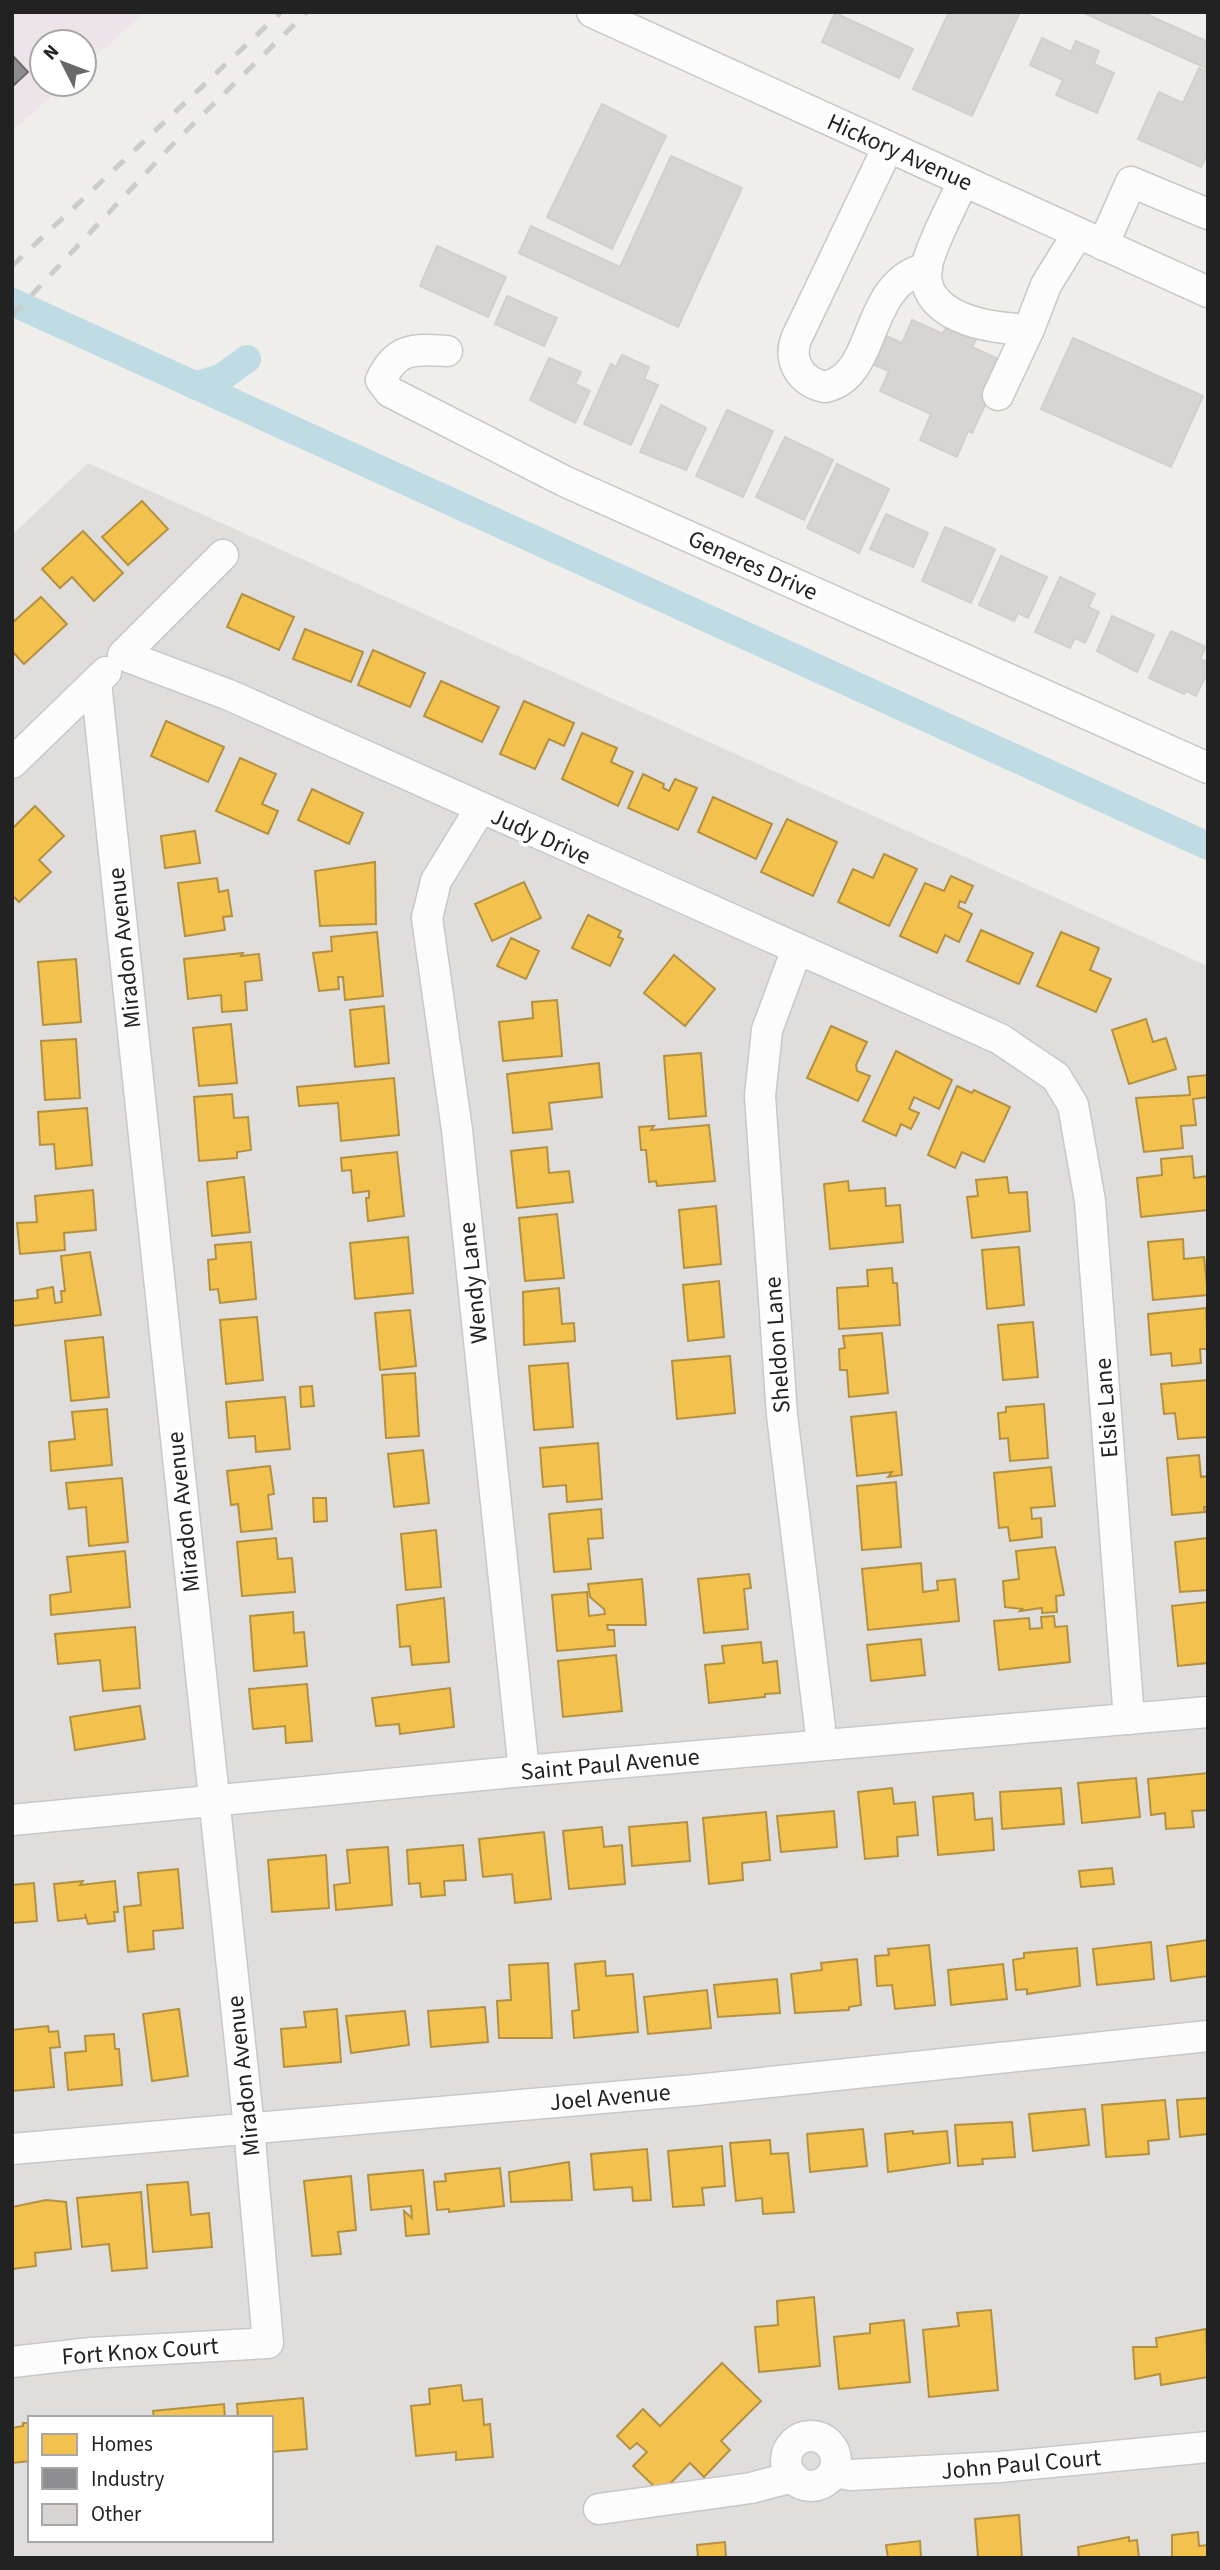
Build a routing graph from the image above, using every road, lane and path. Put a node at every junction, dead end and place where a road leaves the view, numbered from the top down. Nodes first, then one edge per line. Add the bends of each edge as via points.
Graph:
1 (592, 12) edge
2 (888, 147) junction
3 (963, 181) junction
4 (1208, 214) edge
5 (1091, 239) junction
6 (927, 268) junction
7 (1208, 292) edge
8 (1029, 329) junction
9 (447, 351) dead end
10 (998, 396) dead end
11 (223, 555) dead end
12 (123, 655) junction
13 (96, 682) junction
14 (12, 763) edge
15 (1208, 768) edge
16 (480, 808) junction
17 (797, 949) junction
18 (1069, 1101) joint
19 (1208, 1712) edge
20 (1129, 1719) junction
21 (822, 1744) junction
22 (524, 1771) junction
23 (214, 1802) junction
24 (12, 1820) edge
25 (1208, 2036) edge
26 (249, 2128) junction
27 (12, 2149) edge
28 (268, 2343) joint
29 (12, 2362) edge
30 (1208, 2447) edge
31 (834, 2472) junction
32 (793, 2477) junction
33 (599, 2509) dead end

1 - 2 street, Hickory Avenue
2 - 3 street, Hickory Avenue
2 - 6 street via 796,338 794,361 803,377 825,387 840,383 855,365 894,285
3 - 5 street, Hickory Avenue
3 - 6 street
4 - 5 street via 1131,182
5 - 7 street, Hickory Avenue
5 - 8 street via 1046,285
6 - 8 street via 935,297 950,312 992,328
8 - 10 street
9 - 15 street, Generes Drive via 413,349 388,363 381,380 390,393 564,481
11 - 12 street
12 - 13 street
12 - 16 street, Judy Drive via 229,695
13 - 14 street
13 - 23 street, Miradon Avenue
16 - 17 street, Judy Drive
16 - 22 street, Wendy Lane via 436,881 427,918 457,1130
17 - 18 street, Judy Drive via 1000,1039 1056,1077
17 - 21 street, Sheldon Lane via 767,1030 760,1096 782,1415
18 - 20 street, Elsie Lane via 1090,1201
19 - 20 street, Saint Paul Avenue
20 - 21 street, Saint Paul Avenue
21 - 22 street, Saint Paul Avenue
22 - 23 street, Saint Paul Avenue
23 - 24 street, Saint Paul Avenue
23 - 26 street, Miradon Avenue
25 - 26 street, Joel Avenue via 695,2090
26 - 27 street, Joel Avenue
26 - 28 street, Miradon Avenue
28 - 29 street, Fort Knox Court
30 - 31 street, John Paul Court via 1000,2467 851,2475
31 - 32 street, John Paul Court via 820,2484 800,2483
31 - 32 street via 837,2462 830,2444 823,2438 803,2437 789,2449 786,2459
32 - 33 street via 751,2488

